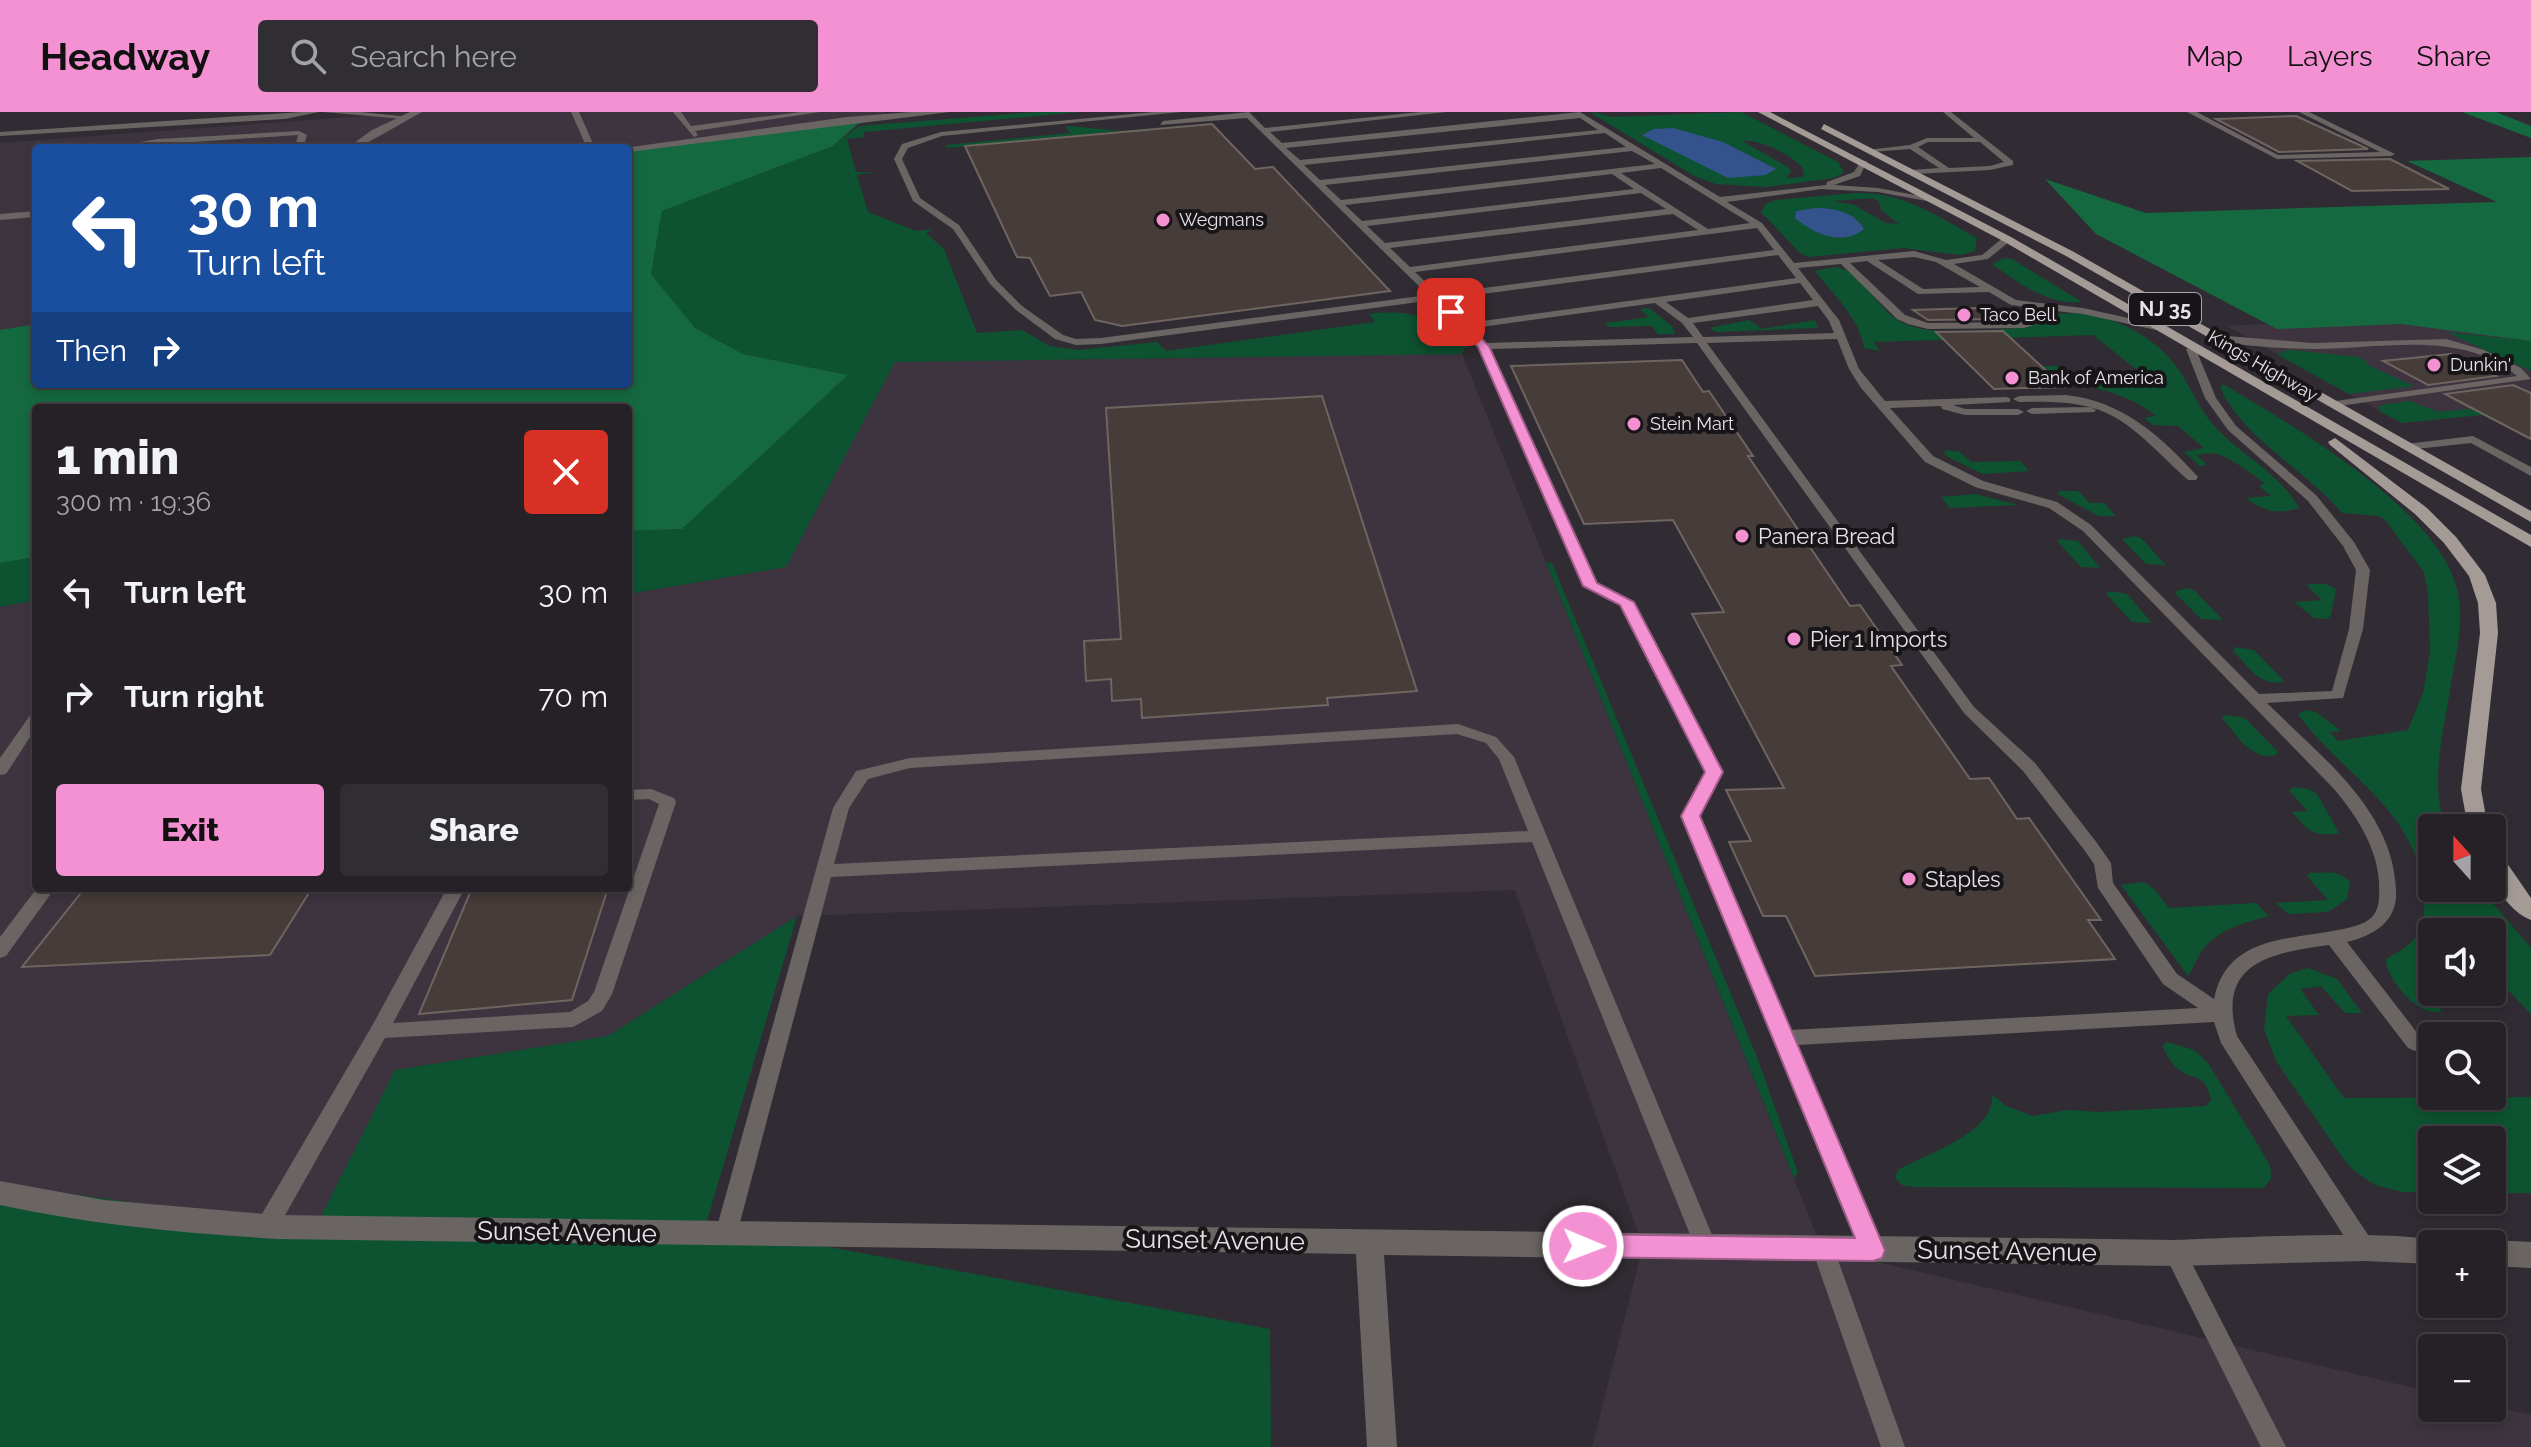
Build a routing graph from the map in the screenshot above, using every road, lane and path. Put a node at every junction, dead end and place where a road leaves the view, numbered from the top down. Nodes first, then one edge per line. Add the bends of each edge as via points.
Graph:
1 (315, 112) edge
2 (327, 112) edge
3 (417, 112) edge
4 (575, 112) edge
5 (677, 112) edge
6 (816, 112) edge
7 (945, 112) edge
8 (1177, 112) edge
9 (1442, 112) edge
10 (1763, 112) edge
11 (1947, 112) edge
12 (2191, 112) edge
13 (2303, 112) edge
14 (1247, 114) edge
15 (1578, 114) edge
16 (856, 116) edge
17 (404, 117) junction
18 (1803, 117) edge
19 (1078, 121) junction
20 (689, 129) junction
21 (1263, 130) junction
22 (1607, 131) junction
23 (0, 134) edge
24 (698, 140) junction
25 (1981, 140) junction
26 (137, 144) edge
27 (300, 144) edge
28 (359, 144) edge
29 (589, 144) edge
30 (1280, 146) junction
31 (1912, 147) junction
32 (632, 148) edge
33 (1634, 148) junction
34 (1871, 150) junction
35 (1298, 163) junction
36 (1864, 163) junction
37 (1662, 166) junction
38 (1946, 169) junction
39 (1613, 171) junction
40 (1914, 172) junction
41 (1317, 183) junction
42 (1821, 187) junction
43 (1643, 190) junction
44 (1932, 199) junction
45 (1719, 200) junction
46 (1338, 203) junction
47 (1674, 211) junction
48 (32, 214) edge
49 (0, 217) edge
50 (1360, 224) junction
51 (1759, 225) junction
52 (1707, 232) junction
53 (2007, 239) junction
54 (1383, 246) junction
55 (1781, 252) junction
56 (1867, 257) junction
57 (1842, 260) junction
58 (1945, 263) junction
59 (1792, 266) junction
60 (1408, 270) junction
61 (1804, 280) junction
62 (1987, 290) junction
63 (1436, 297) junction
64 (1657, 300) junction
65 (1822, 302) junction
66 (2032, 307) junction
67 (1686, 321) junction
68 (1466, 326) junction
69 (2156, 327) junction
70 (1840, 336) junction
71 (2215, 338) junction
72 (1700, 340) junction
73 (1484, 346) junction
74 (2312, 346) junction
75 (2191, 349) junction
76 (2443, 391) junction
77 (2278, 398) junction
78 (2332, 404) junction
79 (1880, 405) junction
80 (2112, 410) junction
81 (2032, 411) dead end
82 (2406, 447) junction
83 (2531, 472) edge
84 (2192, 477) dead end
85 (2531, 517) edge
86 (2531, 542) edge
87 (2255, 699) junction
88 (32, 723) edge
89 (0, 770) edge
90 (632, 795) edge
91 (2475, 814) edge
92 (1538, 836) junction
93 (823, 871) junction
94 (2506, 881) edge
95 (43, 892) edge
96 (454, 892) edge
97 (2531, 912) edge
98 (2334, 938) junction
99 (0, 951) edge
100 (2221, 1014) junction
101 (379, 1031) junction
102 (1784, 1038) junction
103 (2415, 1043) dead end
104 (0, 1193) edge
105 (267, 1226) junction
106 (726, 1234) junction
107 (1369, 1242) junction
108 (1706, 1247) junction
109 (2364, 1248) junction
110 (1823, 1249) junction
111 (1873, 1250) junction
112 (2418, 1250) edge
113 (2175, 1253) junction
114 (2506, 1254) edge
115 (2531, 1255) edge
116 (1382, 1447) edge
117 (1893, 1447) edge
118 (2274, 1447) edge

1 - 23 lane
2 - 17 lane
3 - 17 street
4 - 29 lane
5 - 20 lane
6 - 20 lane
7 - 16 street
8 - 19 lane
9 - 21 lane
10 - 36 main road, Kings Highway / NJ 35
11 - 25 lane
12 - 13 lane via 2277,157 2391,154
14 - 19 lane via 1123,127
14 - 21 lane
15 - 22 lane
15 - 30 lane
16 - 24 street
17 - 28 street
18 - 34 main road, Kings Highway / NJ 35
19 - 63 lane via 927,137 905,146 898,159 916,199 956,227 993,282 1059,337 1101,341
20 - 24 lane
21 - 30 lane
22 - 33 lane
22 - 35 lane
24 - 32 street
25 - 31 lane via 1927,140
25 - 38 lane via 2010,163
26 - 27 lane via 299,133
30 - 35 lane
31 - 34 lane
31 - 38 lane
33 - 37 lane
33 - 41 lane
34 - 40 main road, Kings Highway / NJ 35
35 - 41 lane
36 - 42 lane via 1850,178
36 - 44 main road, Kings Highway / NJ 35
37 - 39 lane
37 - 45 lane
38 - 40 lane
39 - 43 lane
39 - 46 lane
40 - 71 main road, Kings Highway / NJ 35
41 - 46 lane
42 - 44 lane
42 - 45 lane
43 - 47 lane
43 - 50 lane
44 - 53 main road, Kings Highway / NJ 35
45 - 51 lane
46 - 50 lane
47 - 52 lane
47 - 54 lane
48 - 49 street
50 - 54 lane
51 - 52 lane
51 - 55 lane
52 - 60 lane
53 - 58 lane via 1985,257
53 - 69 main road, Kings Highway / NJ 35
54 - 60 lane
55 - 59 lane
55 - 63 lane
56 - 57 lane
56 - 58 lane via 1914,254
56 - 62 lane via 1921,292
57 - 59 lane
57 - 66 lane via 1901,317 1928,326 2024,325 2033,322
58 - 62 lane
59 - 61 lane
60 - 63 lane
61 - 64 lane
61 - 65 lane
62 - 66 lane
63 - 68 lane
64 - 67 lane
64 - 68 lane
65 - 67 lane
65 - 70 lane
66 - 69 lane via 2064,308
67 - 72 lane
68 - 73 lane
69 - 75 main road, Kings Highway / NJ 35
70 - 72 lane
70 - 79 lane via 1859,378
71 - 74 lane
71 - 78 main road, Kings Highway / NJ 35
72 - 73 lane
72 - 100 lane via 1969,710 2029,767 2102,863 2104,884 2170,979
73 - 102 lane via 1591,586 1626,602 1714,772 1691,816
74 - 76 lane via 2374,355 2456,349 2501,370 2458,378
74 - 76 lane via 2446,342 2480,352 2526,378
75 - 77 main road, Kings Highway / NJ 35
75 - 87 lane via 2211,398 2232,428 2285,472 2329,519 2363,570 2356,629 2338,695
76 - 78 lane
77 - 86 main road, Kings Highway / NJ 35
77 - 91 main road via 2421,511 2477,575 2487,603 2489,633 2471,789
78 - 82 main road, Kings Highway / NJ 35
79 - 80 lane via 1929,402 1965,412 2060,398
79 - 87 lane via 1940,467 2053,505 2087,528
80 - 81 lane
80 - 84 lane
82 - 83 lane via 2473,439
82 - 85 main road, Kings Highway / NJ 35
87 - 98 lane via 2367,821 2381,853 2389,906 2379,923 2362,933
88 - 89 lane
90 - 101 lane via 651,794 668,802 595,1006 573,1019
92 - 93 lane
92 - 93 lane via 1506,757 1491,740 1458,729 910,763 862,775 841,808
92 - 108 lane
93 - 106 lane
94 - 97 main road
95 - 99 lane
96 - 101 lane
98 - 100 lane via 2282,943 2249,955 2231,976 2221,998
98 - 103 lane
100 - 102 lane
100 - 109 lane via 2228,1038
101 - 105 lane
102 - 111 lane
104 - 105 street, Sunset Avenue via 141,1219
105 - 106 street, Sunset Avenue
106 - 107 street, Sunset Avenue
107 - 108 street, Sunset Avenue
107 - 116 street
108 - 110 street, Sunset Avenue
109 - 112 street, Sunset Avenue
109 - 113 street, Sunset Avenue
110 - 111 street, Sunset Avenue
110 - 117 lane
111 - 113 street, Sunset Avenue
113 - 118 lane
114 - 115 street

